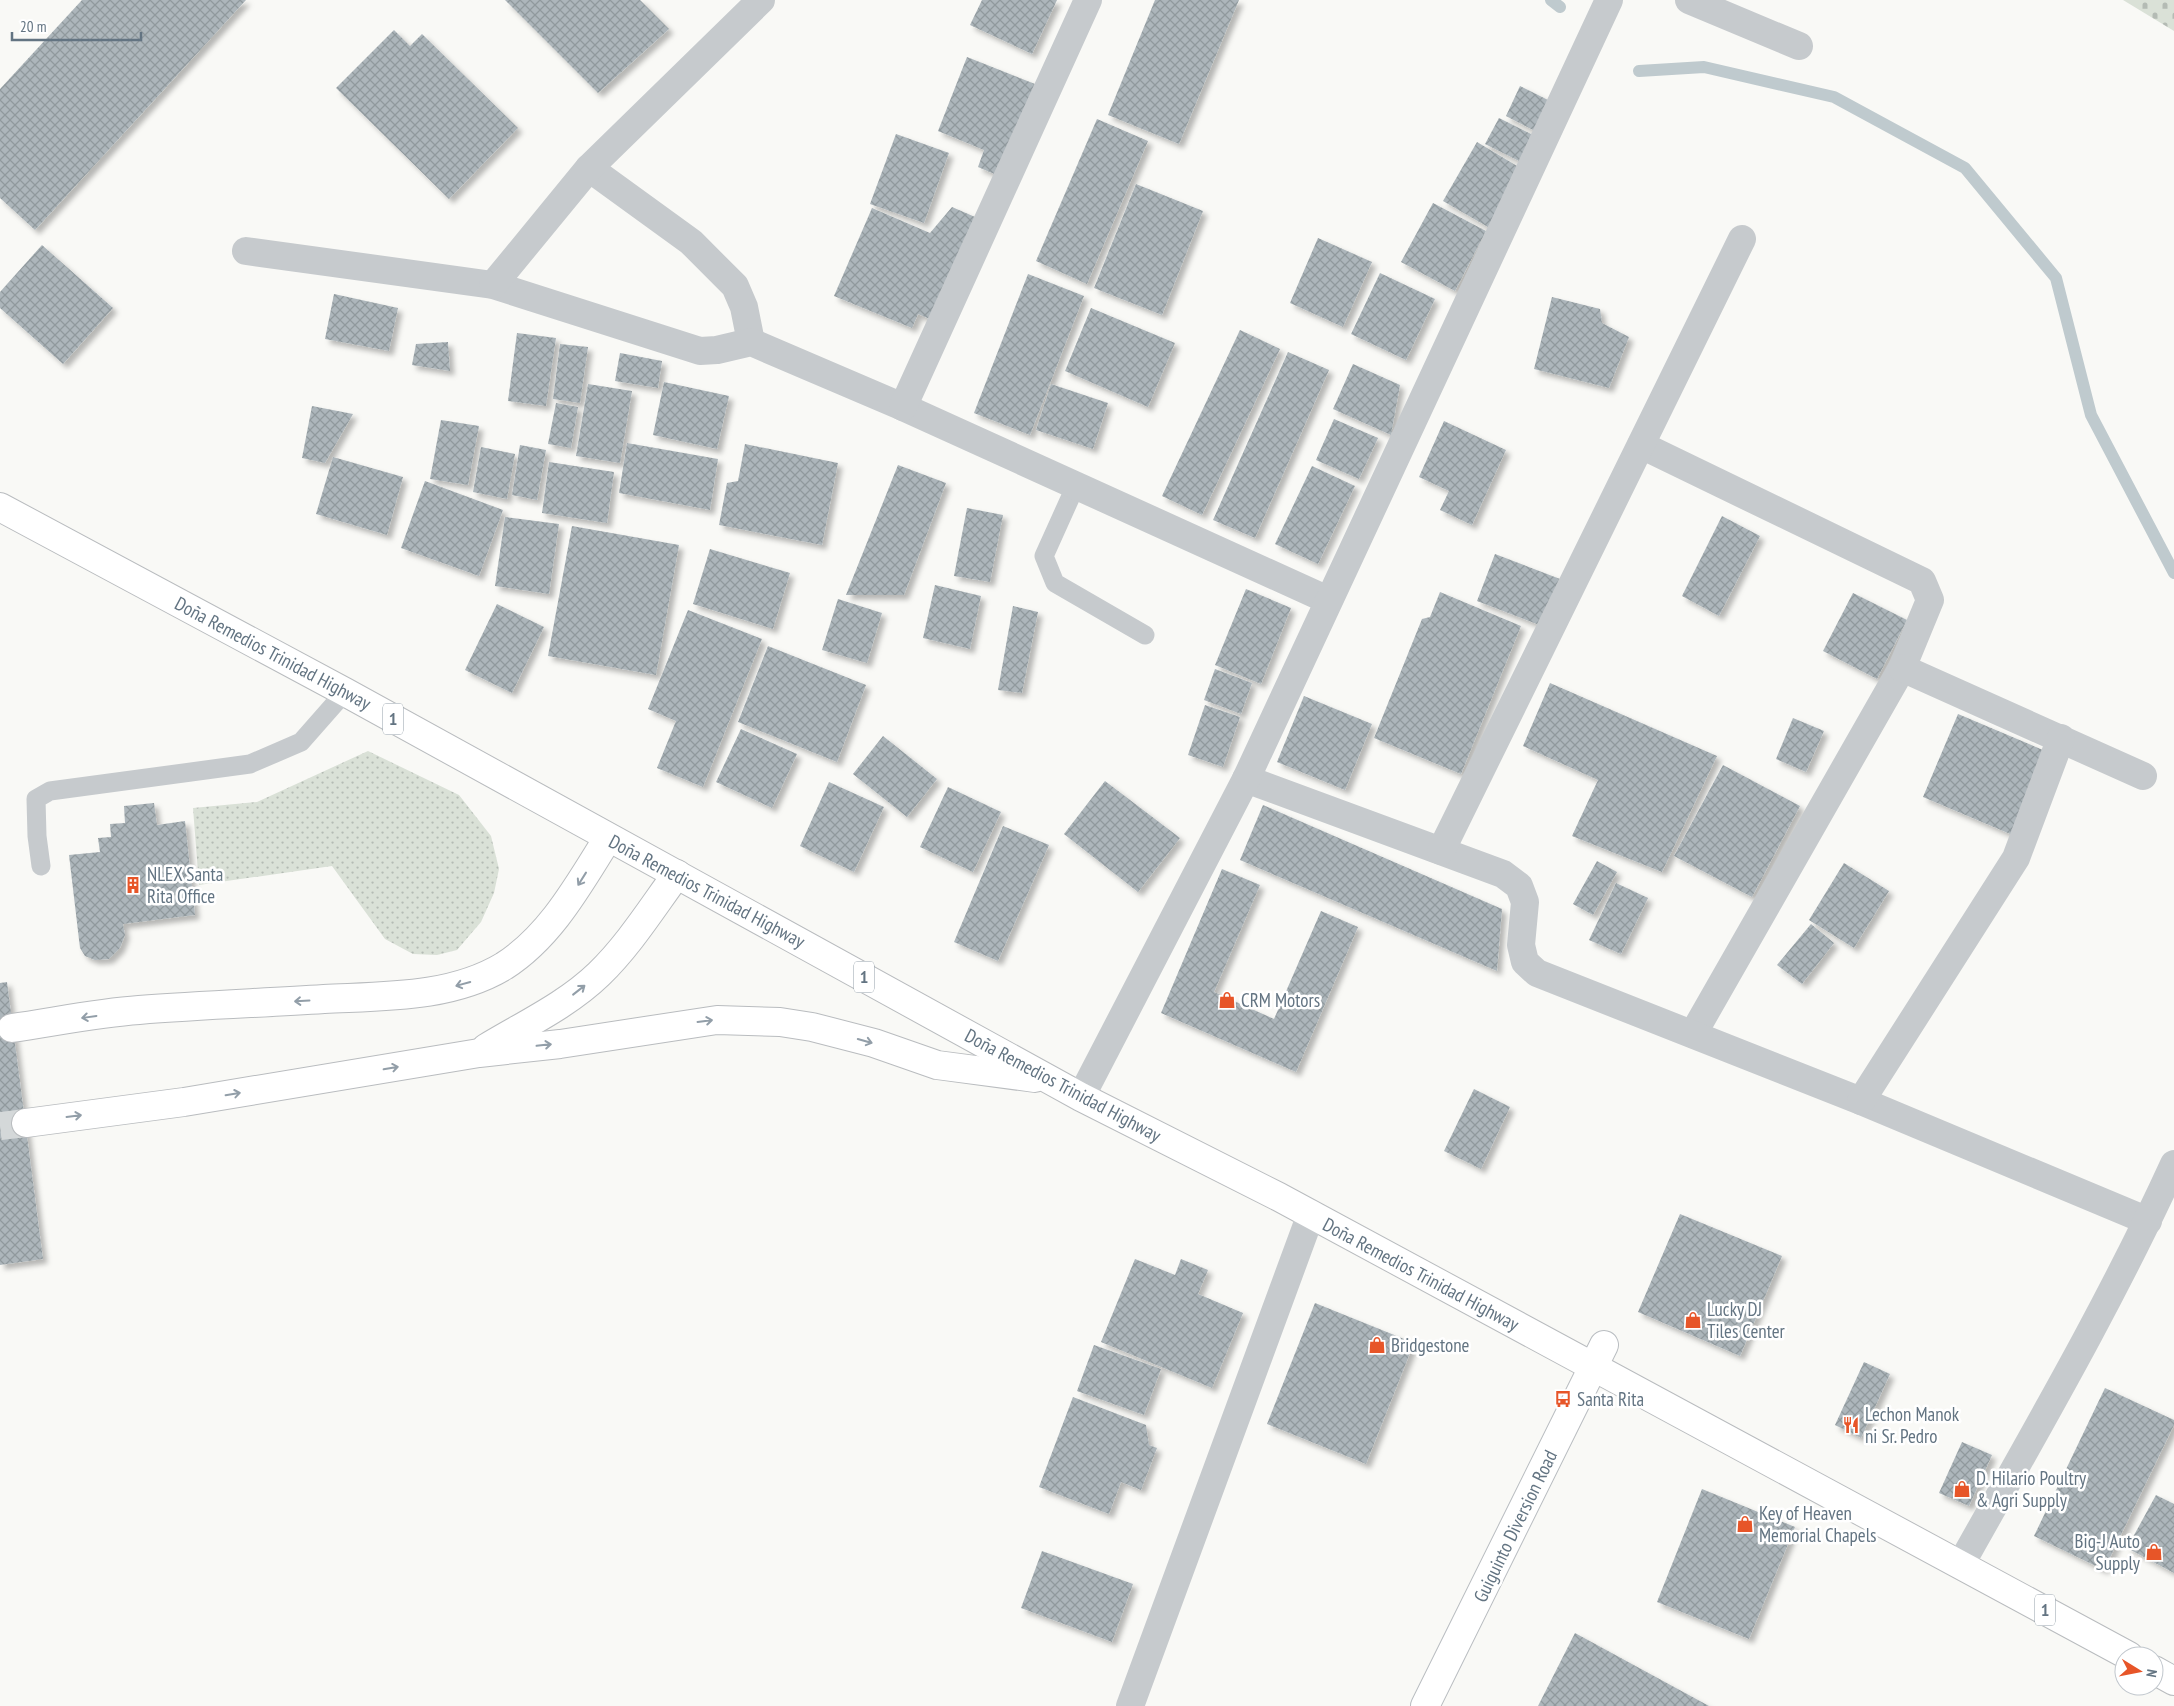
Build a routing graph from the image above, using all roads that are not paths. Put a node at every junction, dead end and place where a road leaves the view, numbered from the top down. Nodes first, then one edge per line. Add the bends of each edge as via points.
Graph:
1 (761, 0) edge
2 (1088, 0) edge
3 (1609, 0) edge
4 (1689, 0) edge
5 (1798, 46) dead end
6 (589, 168) junction
7 (1742, 239) dead end
8 (246, 251) dead end
9 (493, 285) junction
10 (751, 342) junction
11 (903, 407) junction
12 (1641, 445) junction
13 (1076, 485) junction
14 (0, 507) edge
15 (1328, 600) junction
16 (1145, 634) dead end
17 (1902, 668) junction
18 (345, 692) junction
19 (2061, 738) junction
20 (2143, 776) dead end
21 (1246, 779) junction
22 (608, 838) junction
23 (1441, 851) junction
24 (41, 866) dead end
25 (677, 874) junction
26 (12, 1028) dead end
27 (1693, 1034) junction
28 (479, 1053) junction
29 (1052, 1080) junction
30 (1080, 1097) junction
31 (1861, 1101) junction
32 (26, 1123) tunnel mouth
33 (2174, 1164) edge
34 (1310, 1214) junction
35 (2148, 1221) junction
36 (1604, 1345) dead end
37 (1961, 1564) junction
38 (2114, 1648) edge
39 (1130, 1706) edge
40 (1425, 1706) edge

1 - 6 street
2 - 11 street
3 - 15 street
4 - 5 street
6 - 9 street
6 - 10 street via 691,242 735,286 744,307
7 - 12 street
8 - 9 street
9 - 10 street via 700,351
10 - 11 street
11 - 13 street
12 - 17 street via 1922,581 1930,600
12 - 23 street
13 - 15 street
13 - 16 lane via 1044,556 1055,582
14 - 18 main road, Doña Remedios Trinidad Highway / 1
15 - 21 street
17 - 19 street
17 - 27 street
18 - 22 main road, Doña Remedios Trinidad Highway / 1
18 - 24 lane via 301,742 250,764 50,791 36,799
19 - 20 street
19 - 31 street via 2016,858
21 - 23 street
21 - 30 street
22 - 25 main road, Doña Remedios Trinidad Highway / 1
22 -> 26 main road via 570,898 536,940 504,965 472,982 390,995 137,1010
23 - 27 street via 1503,874 1519,886 1525,902 1521,945 1525,962 1537,973
28 -> 25 main road via 572,996 598,975 624,948
25 - 29 main road, Doña Remedios Trinidad Highway / 1
27 - 31 street
28 -> 29 main road via 717,1020 750,1020 820,1029 937,1065
32 -> 28 main road via 184,1102
29 - 30 main road, Doña Remedios Trinidad Highway / 1
30 - 34 main road, Doña Remedios Trinidad Highway / 1
31 - 35 street
33 - 35 street
34 - 37 main road, Doña Remedios Trinidad Highway / 1
34 - 39 street
35 - 37 street via 2074,1362
36 - 40 main road, Guiguinto Diversion Road
37 - 38 main road, Doña Remedios Trinidad Highway / 1

